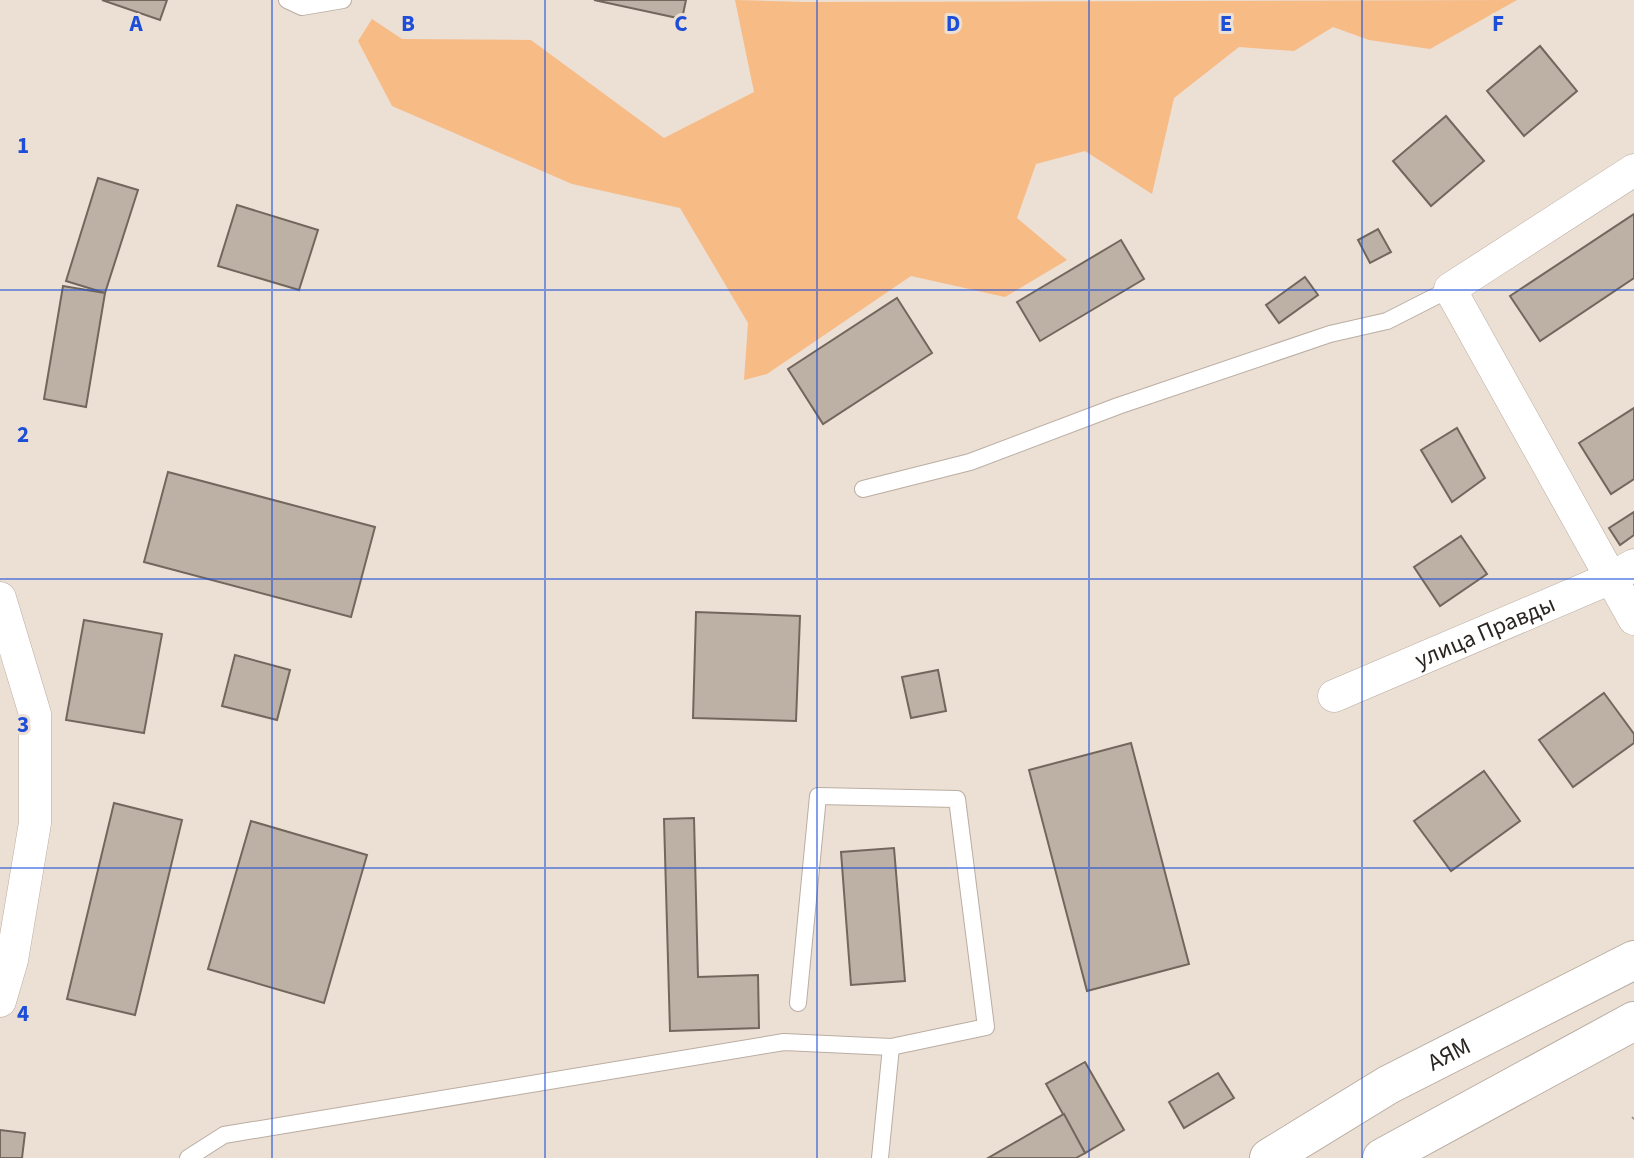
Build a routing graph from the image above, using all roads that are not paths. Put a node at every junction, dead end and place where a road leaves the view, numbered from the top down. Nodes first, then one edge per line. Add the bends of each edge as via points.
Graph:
1 (286, 0) edge
2 (342, 0) edge
3 (1634, 170) edge
4 (1450, 289) junction
5 (863, 489) dead end
6 (1623, 572) edge
7 (0, 598) edge
8 (1634, 619) edge
9 (1334, 696) dead end
10 (1634, 960) edge
11 (0, 1001) edge
12 (798, 1003) dead end
13 (1634, 1021) edge
14 (891, 1047) junction
15 (188, 1158) edge
16 (880, 1158) edge
17 (1269, 1158) edge
18 (1382, 1158) edge

1 - 2 lane via 302,7
3 - 4 street
4 - 5 lane via 1387,321 1330,334 1118,406 970,463
4 - 6 street
6 - 8 street
6 - 9 street, улица Правды
7 - 11 street via 35,715 36,822 12,960
10 - 17 highway, АЯМ via 1388,1085
12 - 14 lane via 818,796 957,799 986,1027
13 - 18 highway
14 - 15 lane via 784,1042 224,1135
14 - 16 lane

